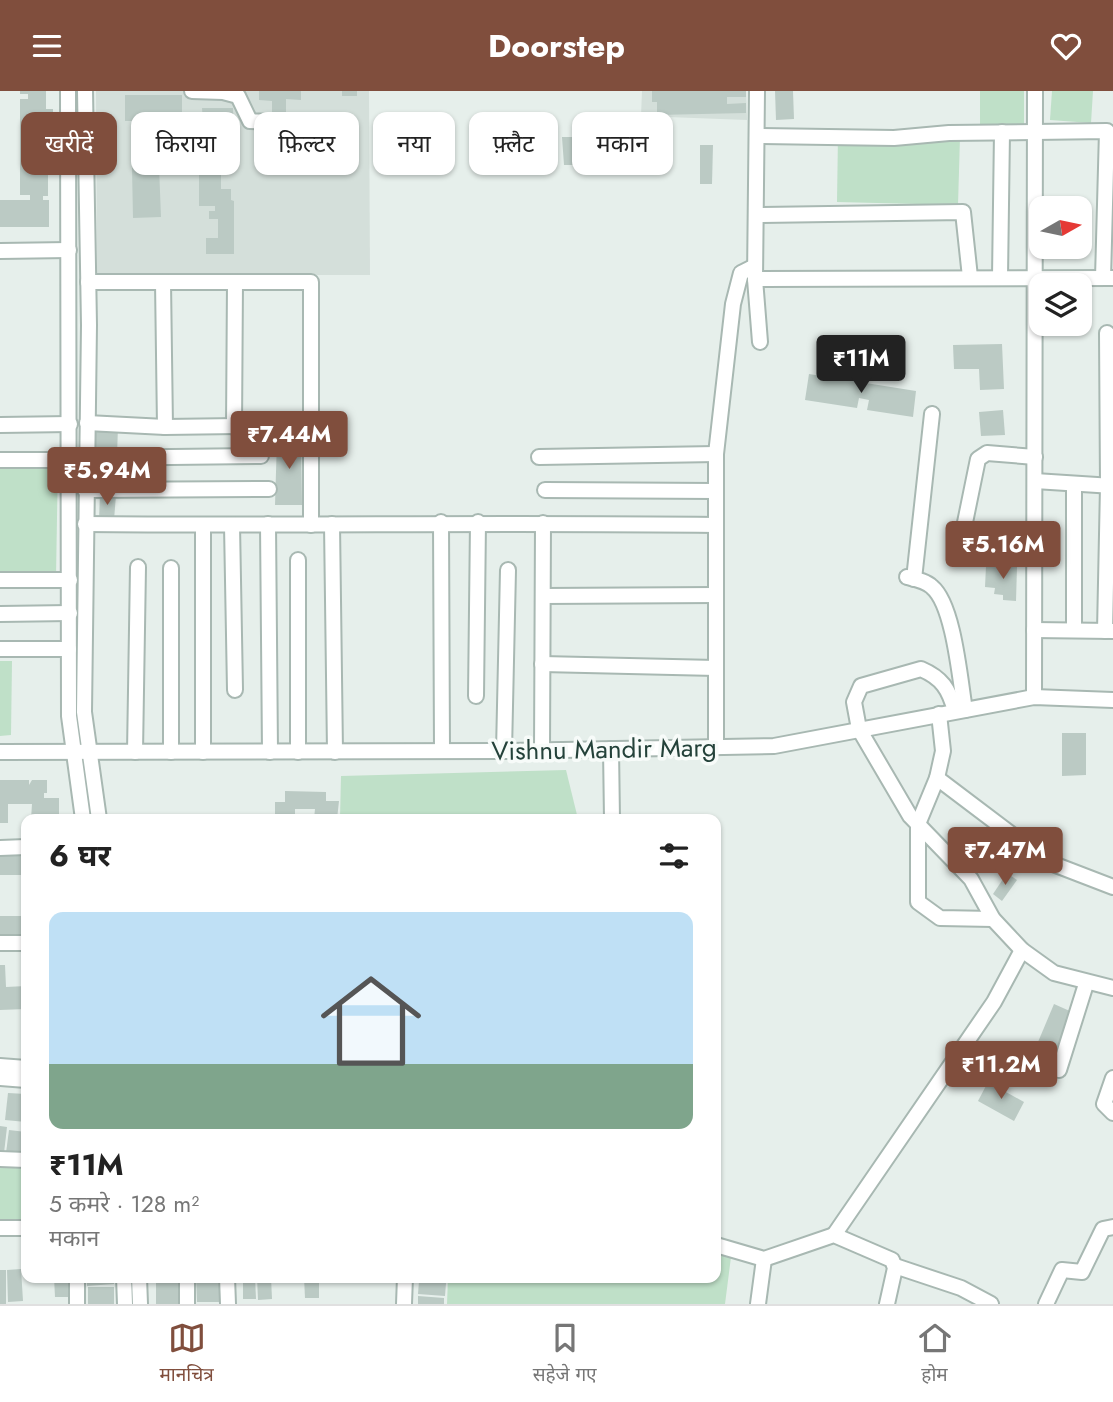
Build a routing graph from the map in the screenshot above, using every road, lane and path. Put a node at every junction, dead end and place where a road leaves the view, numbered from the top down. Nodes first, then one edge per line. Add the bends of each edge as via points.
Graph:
1 (68, 91) edge
2 (85, 91) edge
3 (192, 91) edge
4 (757, 91) edge
5 (1035, 91) edge
6 (238, 94) edge
7 (254, 121) edge
8 (1035, 131) junction
9 (1002, 132) junction
10 (758, 136) junction
11 (1110, 140) edge
12 (1109, 214) edge
13 (756, 215) junction
14 (69, 250) junction
15 (0, 251) edge
16 (755, 273) junction
17 (1035, 273) edge
18 (1029, 276) edge
19 (970, 277) junction
20 (1000, 277) junction
21 (1108, 278) edge
22 (88, 282) junction
23 (163, 282) junction
24 (235, 282) junction
25 (1107, 333) dead end
26 (1035, 336) edge
27 (760, 342) dead end
28 (932, 414) dead end
29 (87, 423) junction
30 (70, 424) junction
31 (0, 425) edge
32 (310, 425) junction
33 (165, 427) junction
34 (234, 427) junction
35 (716, 454) junction
36 (261, 456) dead end
37 (538, 457) dead end
38 (1035, 457) junction
39 (86, 458) junction
40 (0, 460) edge
41 (70, 460) junction
42 (1035, 481) junction
43 (1074, 484) junction
44 (1111, 486) edge
45 (269, 489) dead end
46 (85, 490) junction
47 (545, 490) dead end
48 (716, 491) junction
49 (478, 522) junction
50 (441, 523) junction
51 (544, 523) junction
52 (85, 524) junction
53 (268, 524) junction
54 (332, 524) junction
55 (203, 525) junction
56 (232, 525) junction
57 (311, 525) junction
58 (716, 525) junction
59 (961, 541) dead end
60 (1110, 554) edge
61 (298, 559) dead end
62 (138, 567) dead end
63 (171, 568) dead end
64 (508, 570) dead end
65 (0, 580) edge
66 (70, 580) junction
67 (716, 595) junction
68 (543, 596) junction
69 (70, 613) junction
70 (0, 614) edge
71 (1034, 630) junction
72 (1074, 630) junction
73 (1109, 631) edge
74 (0, 649) edge
75 (69, 649) junction
76 (542, 664) junction
77 (716, 668) junction
78 (235, 690) dead end
79 (476, 696) dead end
80 (1034, 697) junction
81 (1113, 700) edge
82 (960, 710) junction
83 (939, 714) junction
84 (859, 729) junction
85 (716, 747) junction
86 (611, 749) junction
87 (442, 751) junction
88 (504, 751) junction
89 (542, 751) junction
90 (0, 752) edge
91 (89, 752) junction
92 (135, 752) junction
93 (172, 752) junction
94 (203, 752) junction
95 (270, 752) junction
96 (298, 752) junction
97 (335, 752) junction
98 (74, 753) junction
99 (937, 778) junction
100 (82, 814) edge
101 (98, 814) edge
102 (612, 814) edge
103 (918, 824) junction
104 (21, 847) edge
105 (0, 848) edge
106 (1113, 887) edge
107 (993, 919) junction
108 (0, 943) edge
109 (21, 943) edge
110 (1022, 950) junction
111 (1086, 984) junction
112 (1113, 988) edge
113 (0, 1066) edge
114 (21, 1068) edge
115 (1059, 1070) dead end
116 (0, 1078) edge
117 (1113, 1078) edge
118 (21, 1080) edge
119 (1113, 1113) edge
120 (0, 1159) edge
121 (21, 1160) edge
122 (1113, 1227) edge
123 (0, 1228) edge
124 (21, 1229) edge
125 (834, 1235) junction
126 (721, 1246) edge
127 (764, 1259) junction
128 (895, 1266) junction
129 (77, 1283) edge
130 (124, 1283) edge
131 (139, 1283) edge
132 (187, 1283) edge
133 (227, 1283) edge
134 (405, 1283) edge
135 (885, 1303) edge
136 (77, 1304) edge
137 (125, 1304) edge
138 (140, 1304) edge
139 (187, 1304) edge
140 (228, 1304) edge
141 (404, 1304) edge
142 (758, 1304) edge
143 (991, 1304) edge
144 (1046, 1304) edge

1 - 14 street
2 - 22 street
3 - 6 street
4 - 10 street
5 - 8 street
6 - 7 street
8 - 9 street
8 - 11 street via 1107,131
8 - 17 street
9 - 10 street via 894,138
9 - 20 street
10 - 13 street
11 - 12 street
12 - 21 street
13 - 16 street
13 - 19 street via 963,212
14 - 15 street
14 - 30 street
16 - 19 street
16 - 27 street
16 - 35 street via 741,273 733,304
18 - 20 street
19 - 20 street
22 - 23 street
22 - 29 street
23 - 24 street
23 - 33 street
24 - 32 street via 311,282
24 - 34 street
25 - 44 street
26 - 38 street
28 - 82 street via 910,578 934,588 941,599 951,630
29 - 33 street
29 - 39 street
30 - 31 street
30 - 41 street
32 - 34 street
32 - 57 street
33 - 34 street
35 - 37 street
35 - 48 street
36 - 39 street
38 - 42 street
38 - 59 street via 987,453 978,459
39 - 46 street
40 - 41 street
41 - 66 street
42 - 43 street
42 - 71 street
43 - 44 street
43 - 72 street
44 - 60 street
45 - 46 street
46 - 52 street
47 - 48 street
48 - 58 street
49 - 50 street
49 - 51 street
49 - 79 street
50 - 54 street
50 - 87 street
51 - 58 street
51 - 68 street
52 - 55 street
52 - 91 street via 84,712
53 - 56 street
53 - 57 street
53 - 95 street
54 - 57 street
54 - 97 street
55 - 56 street
55 - 94 street
56 - 78 street
58 - 67 street
60 - 73 street
61 - 96 street
62 - 92 street
63 - 93 street
64 - 88 street
65 - 66 street
66 - 69 street
67 - 68 street
67 - 77 street
68 - 76 street
69 - 70 street
69 - 75 street
71 - 72 street
71 - 80 street
72 - 73 street
74 - 75 street
75 - 98 street
76 - 77 street
76 - 89 street
77 - 85 street
80 - 81 street, Vishnu Mandir Marg
80 - 82 street, Vishnu Mandir Marg
82 - 83 street, Vishnu Mandir Marg
82 - 84 street via 935,675 921,669 872,681 856,692
83 - 84 street, Vishnu Mandir Marg
83 - 99 street via 943,751
84 - 85 street, Vishnu Mandir Marg via 774,746
84 - 103 street
85 - 86 street, Vishnu Mandir Marg
86 - 89 street, Vishnu Mandir Marg
86 - 102 street
87 - 88 street, Vishnu Mandir Marg
87 - 97 street, Vishnu Mandir Marg
88 - 89 street, Vishnu Mandir Marg
90 - 98 street, Vishnu Mandir Marg
91 - 92 street, Vishnu Mandir Marg
91 - 98 street, Vishnu Mandir Marg
91 - 101 street
92 - 93 street, Vishnu Mandir Marg
93 - 94 street, Vishnu Mandir Marg
94 - 95 street, Vishnu Mandir Marg
95 - 96 street, Vishnu Mandir Marg
96 - 97 street, Vishnu Mandir Marg
98 - 100 street
99 - 103 street
99 - 106 street via 1048,862
103 - 107 street via 971,879
103 - 107 street via 918,902 940,918
104 - 105 street
107 - 110 street
108 - 109 street
110 - 111 street via 1054,973
110 - 125 street via 995,1002
111 - 112 street
111 - 115 street
113 - 114 street
116 - 118 street
117 - 119 street via 1104,1104
120 - 121 street
122 - 144 street via 1103,1229 1082,1272 1062,1271
123 - 124 street
125 - 127 street
125 - 128 street via 892,1260
126 - 127 street
127 - 142 street
128 - 135 street
128 - 143 street via 961,1288
129 - 136 street
130 - 137 street
131 - 138 street
132 - 139 street
133 - 140 street
134 - 141 street

